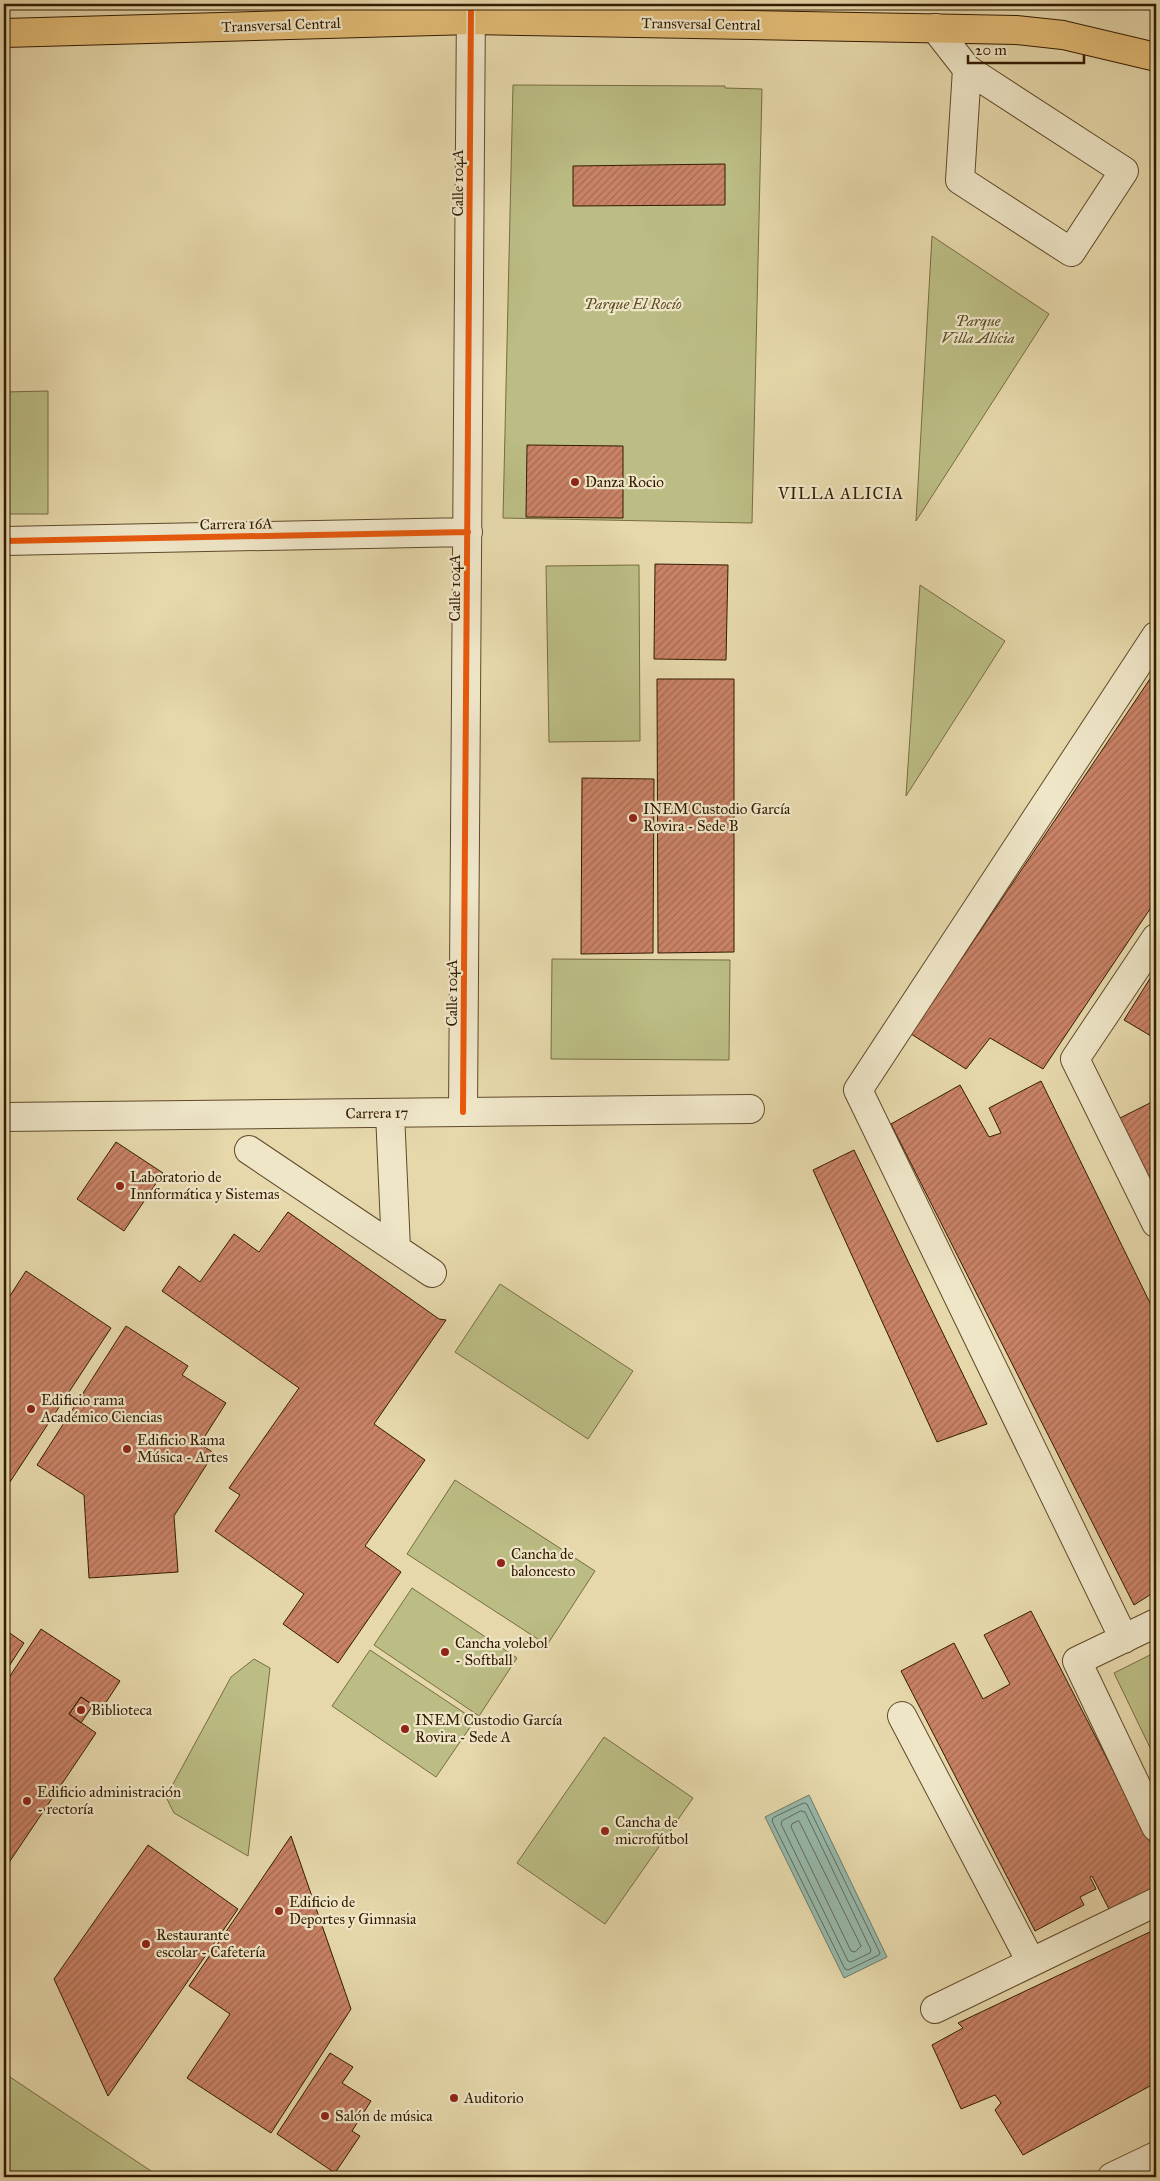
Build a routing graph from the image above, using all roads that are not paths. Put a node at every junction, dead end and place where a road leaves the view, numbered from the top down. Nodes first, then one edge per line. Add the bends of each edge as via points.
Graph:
1 (472, 12) edge
2 (935, 28) junction
3 (4, 33) edge
4 (1156, 57) edge
5 (967, 69) junction
6 (468, 532) junction
7 (4, 541) edge
8 (1156, 636) edge
9 (1156, 938) edge
10 (750, 1109) dead end
11 (463, 1112) junction
12 (390, 1113) junction
13 (4, 1117) edge
14 (249, 1150) dead end
15 (1156, 1223) edge
16 (396, 1249) junction
17 (432, 1273) dead end
18 (1156, 1623) edge
19 (1124, 1639) junction
20 (902, 1716) dead end
21 (1156, 1827) edge
22 (1156, 1902) edge
23 (1031, 1962) junction
24 (935, 2009) dead end
25 (1156, 2156) edge
26 (1112, 2177) edge

1 - 2 main road, Transversal Central
1 - 3 main road, Transversal Central
1 - 6 street, Calle 104A
2 - 4 main road, Transversal Central via 1063,35
2 - 5 street
5 - 5 street via 960,180 1071,252 1124,171
6 - 7 street, Carrera 16A
6 - 11 street, Calle 104A
8 - 19 street via 858,1090
9 - 15 street via 1075,1059
10 - 11 street, Carrera 17
11 - 12 street, Carrera 17
12 - 13 street, Carrera 17
12 - 16 street
14 - 16 street
16 - 17 street
18 - 19 street
19 - 21 street via 1077,1661
20 - 23 street
22 - 23 street
23 - 24 street
25 - 26 street

